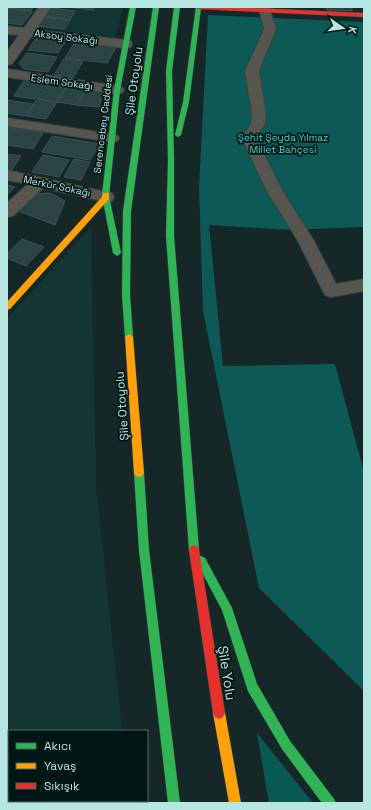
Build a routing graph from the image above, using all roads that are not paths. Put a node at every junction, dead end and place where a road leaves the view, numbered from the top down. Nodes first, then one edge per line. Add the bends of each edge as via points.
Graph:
1 (45, 7) edge
2 (133, 7) edge
3 (156, 7) edge
4 (177, 7) edge
5 (198, 7) edge
6 (265, 10) junction
7 (364, 15) edge
8 (7, 30) edge
9 (28, 32) junction
10 (126, 44) junction
11 (7, 61) edge
12 (7, 73) edge
13 (117, 90) junction
14 (7, 122) edge
15 (112, 138) junction
16 (171, 161) junction
17 (7, 175) edge
18 (40, 182) junction
19 (106, 197) junction
20 (7, 212) edge
21 (364, 285) edge
22 (126, 295) junction
23 (7, 307) edge
24 (194, 547) junction
25 (173, 803) edge
26 (236, 803) edge
27 (330, 803) edge

1 - 9 street
2 - 10 main road, Serencebey Caddesi
3 - 22 main road, Şile Otoyolu via 127,211
4 - 16 main road via 169,71
5 - 6 main road
5 - 16 main road via 186,102
6 - 7 main road
6 - 21 street via 270,29 252,71 258,124 249,138 273,188 306,240 331,291
8 - 9 street, Aksoy Sokağı
9 - 10 street, Aksoy Sokağı
9 - 11 street
10 - 13 main road, Serencebey Caddesi
12 - 13 street, Eslem Sokağı
13 - 15 main road, Serencebey Caddesi
14 - 15 street
15 - 19 main road, Serencebey Caddesi
16 - 24 main road via 170,236
17 - 18 street, Merkür Sokağı
18 - 19 street, Merkür Sokağı
18 - 20 street
19 - 22 main road, Serencebey Caddesi
19 - 23 main road
22 - 25 main road, Şile Otoyolu via 144,550
24 - 26 main road, Şile Yolu via 221,725
24 - 27 main road via 227,608 252,687 286,745

